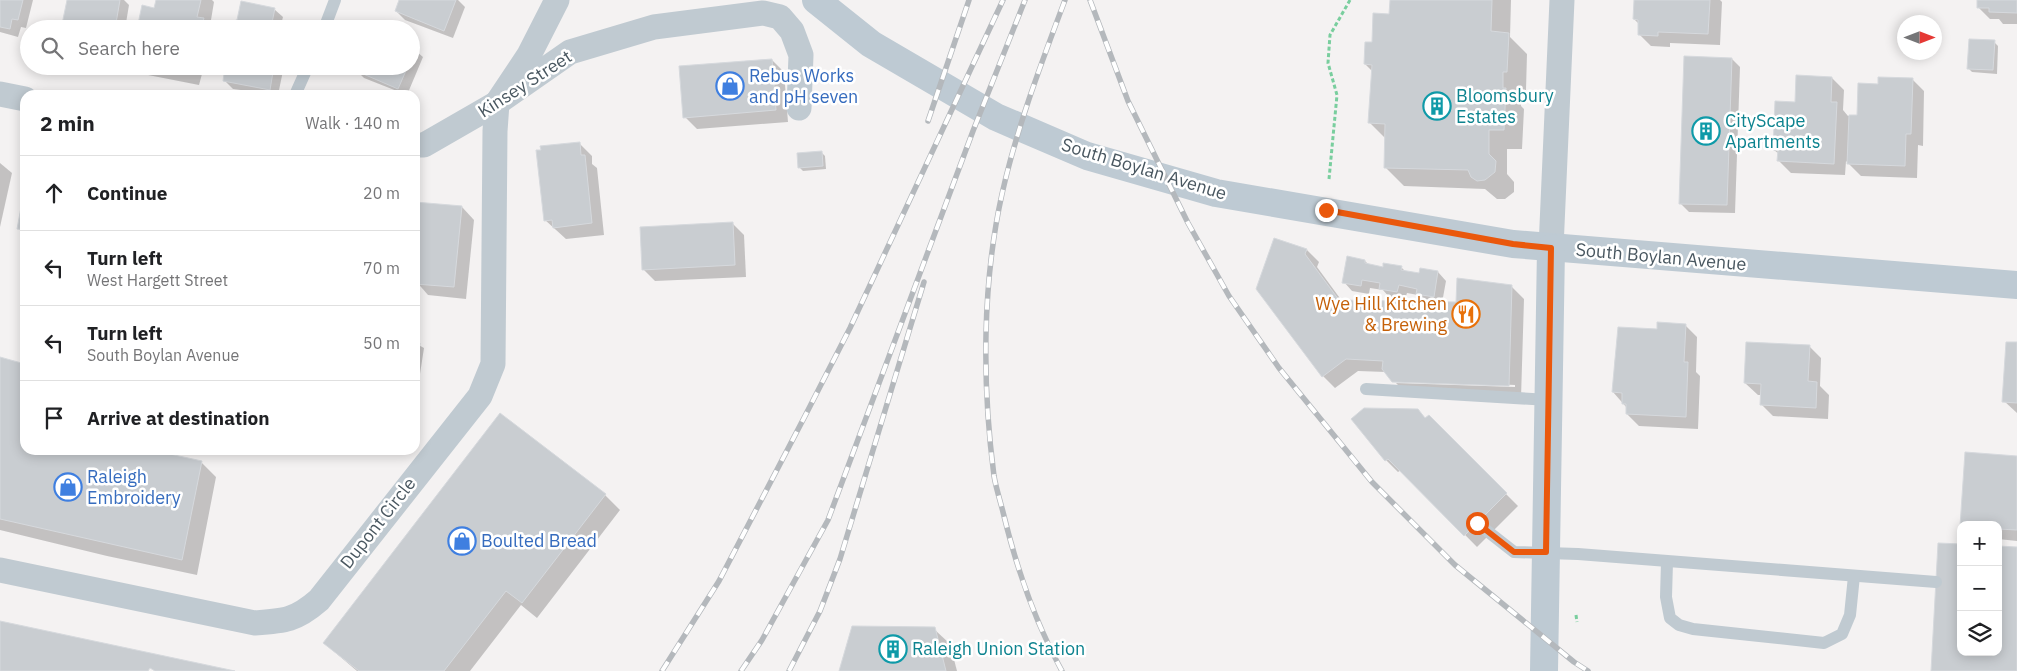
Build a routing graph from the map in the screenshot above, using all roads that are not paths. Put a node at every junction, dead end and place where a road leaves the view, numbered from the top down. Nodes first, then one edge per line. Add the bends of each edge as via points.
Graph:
1 (335, 0) edge
2 (557, 0) edge
3 (816, 0) edge
4 (1562, 0) edge
5 (327, 20) edge
6 (304, 75) edge
7 (298, 90) edge
8 (0, 94) edge
9 (20, 98) edge
10 (497, 103) junction
11 (800, 108) dead end
12 (420, 144) edge
13 (1551, 248) junction
14 (2017, 285) edge
15 (1366, 389) dead end
16 (1548, 400) junction
17 (1477, 523) dead end
18 (1546, 552) junction
19 (1668, 562) junction
20 (0, 570) edge
21 (1854, 576) junction
22 (1936, 582) dead end
23 (1544, 671) edge

1 - 5 lane
2 - 10 street, Dupont Circle via 529,55
3 - 13 street, South Boylan Avenue via 871,44 996,117 1086,156 1216,193
4 - 13 street
6 - 7 lane
8 - 9 street
10 - 11 street, Kinsey Street via 570,52 654,27 763,13 780,17 792,31 801,55
10 - 12 street, Kinsey Street
10 - 20 street, Dupont Circle via 493,364 480,396 319,600 302,615 255,623
13 - 14 street, South Boylan Avenue
13 - 16 street
15 - 16 lane
16 - 18 street
17 - 18 lane via 1514,552
18 - 19 lane
18 - 23 street
19 - 21 lane
19 - 21 lane via 1666,597 1670,618 1679,625 1824,643 1842,634 1850,615
21 - 22 lane

